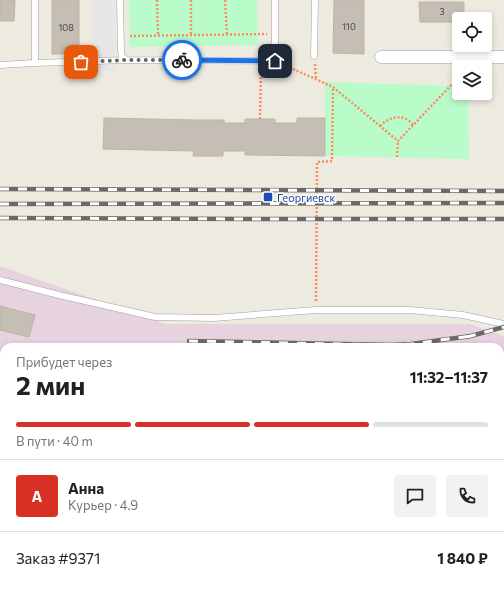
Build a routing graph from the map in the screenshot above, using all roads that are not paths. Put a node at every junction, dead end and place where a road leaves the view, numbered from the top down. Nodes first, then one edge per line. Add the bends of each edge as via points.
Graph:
1 (35, 0) edge
2 (120, 0) edge
3 (275, 0) edge
4 (315, 0) edge
5 (314, 56) road end
6 (381, 57) dead end
7 (504, 57) edge
8 (127, 60) junction
9 (35, 63) junction
10 (0, 65) edge
11 (0, 280) edge
12 (504, 324) edge

1 - 9 lane
2 - 8 lane via 122,57
3 - 8 lane via 275,61
4 - 5 lane
6 - 7 street
8 - 9 lane
9 - 10 lane
11 - 12 lane via 155,317 214,318 316,310 410,310 462,315

